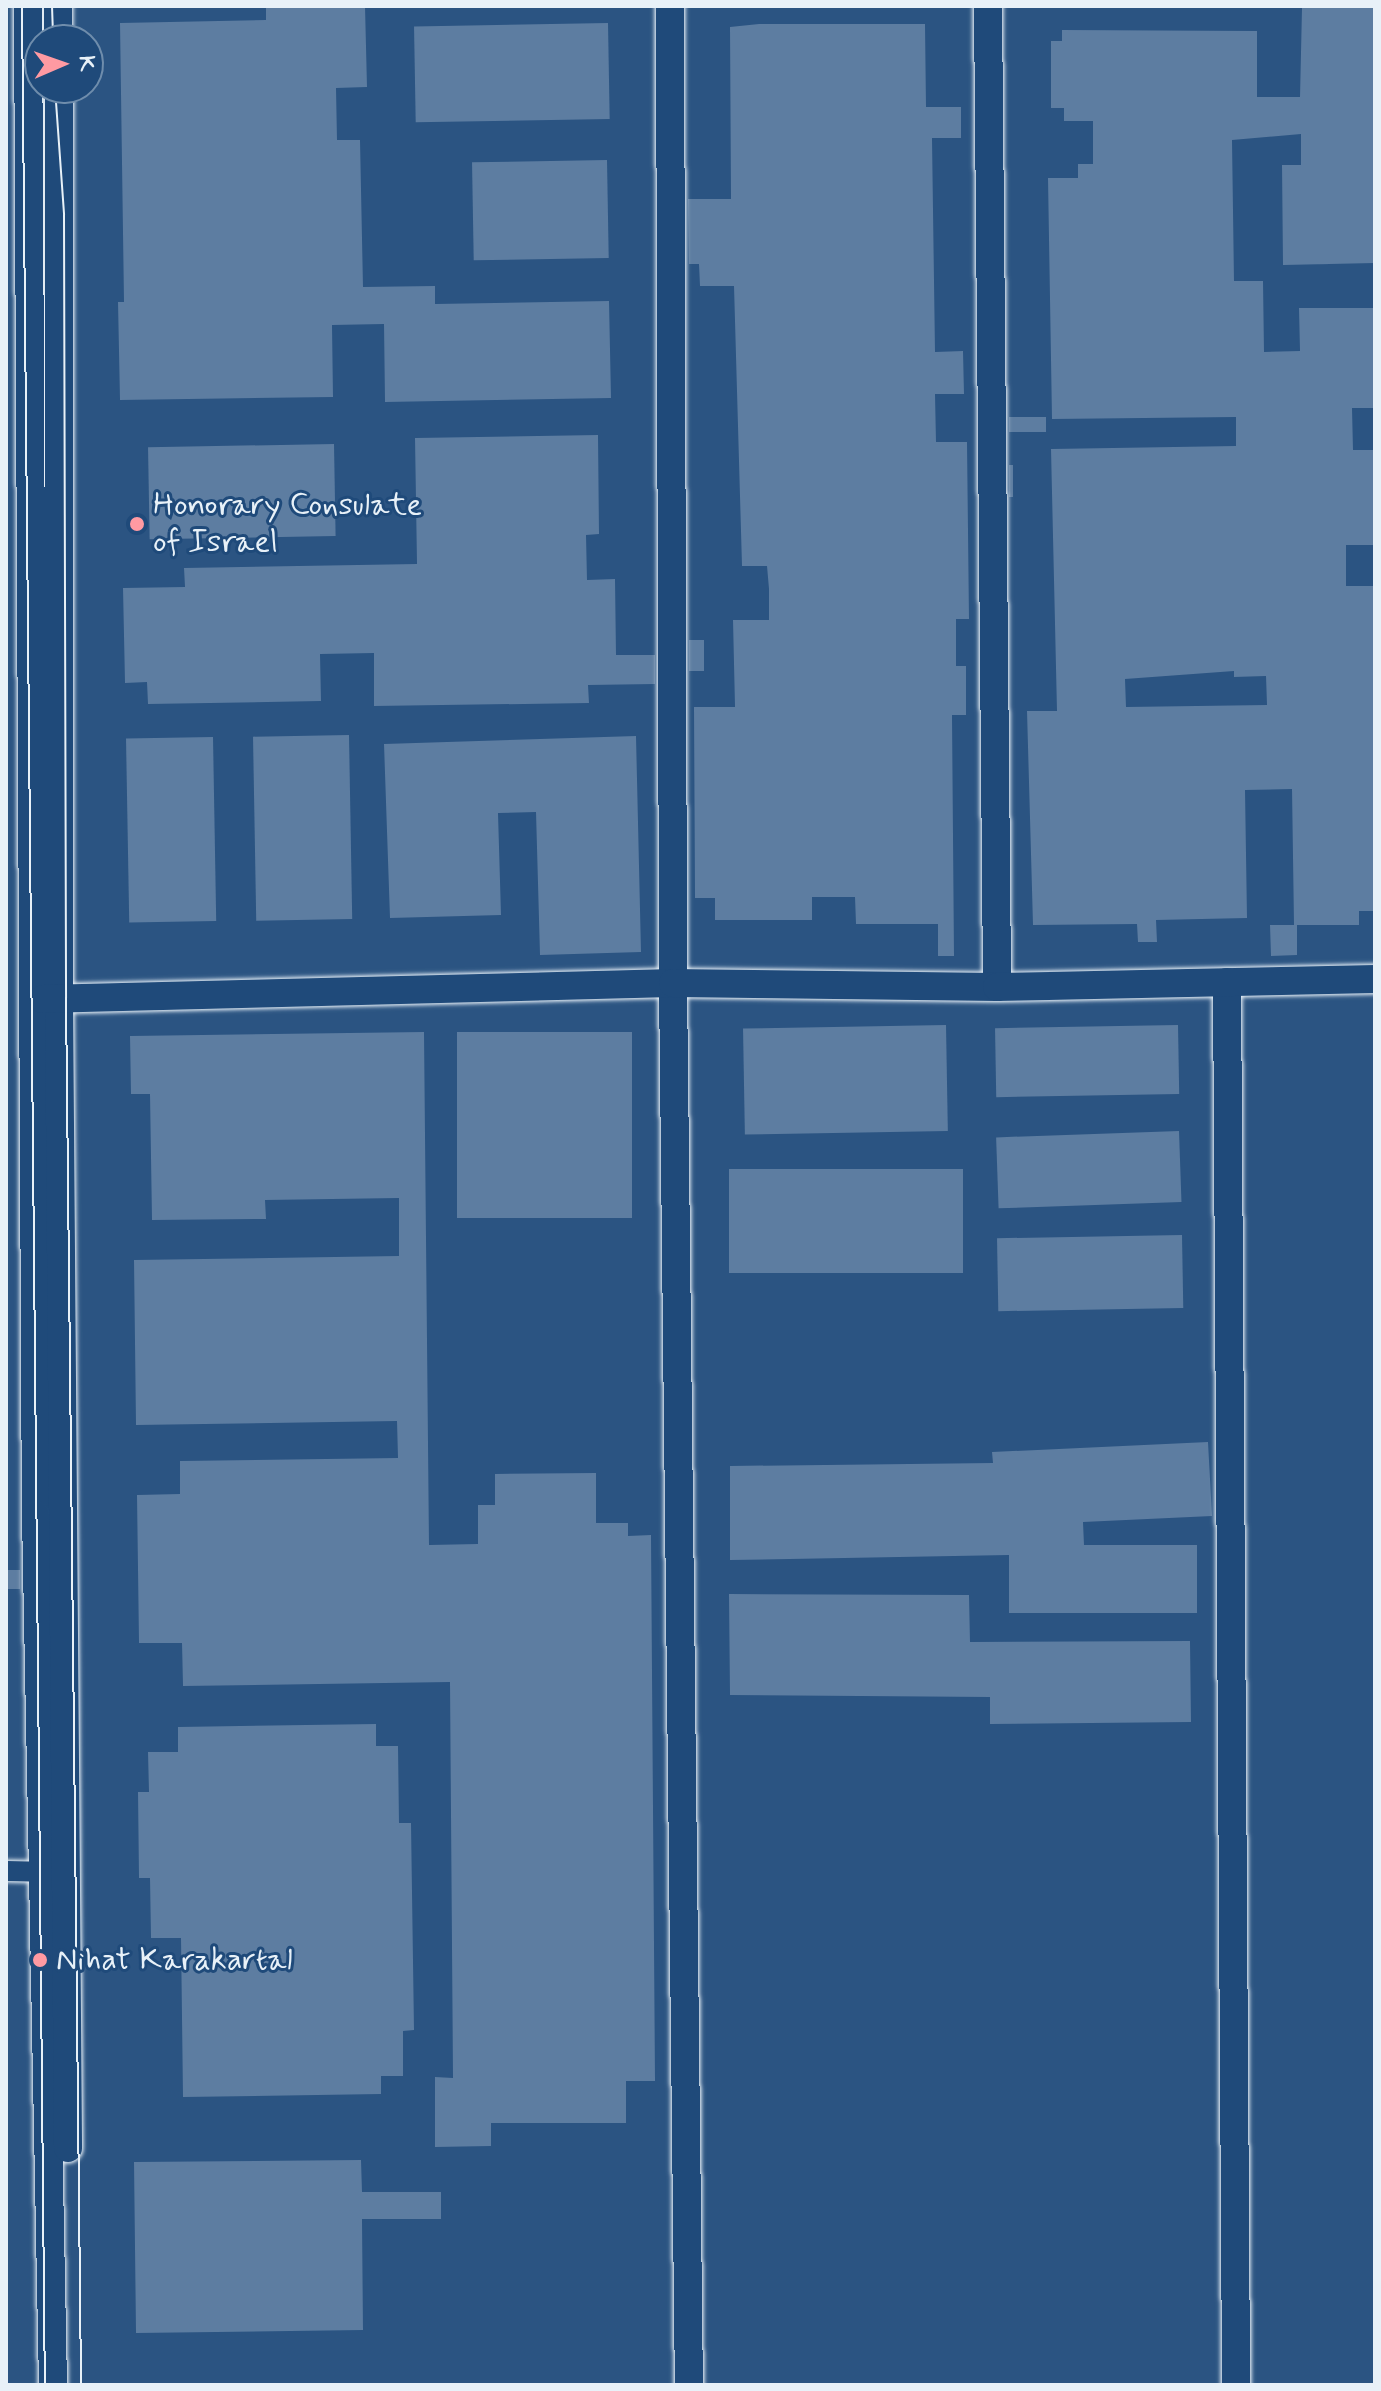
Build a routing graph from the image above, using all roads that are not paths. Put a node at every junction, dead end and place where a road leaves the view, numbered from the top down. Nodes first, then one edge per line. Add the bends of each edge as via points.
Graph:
1 (28, 6) edge
2 (670, 6) edge
3 (988, 6) edge
4 (59, 104) edge
5 (1375, 979) edge
6 (1227, 982) junction
7 (673, 983) junction
8 (997, 987) junction
9 (46, 999) junction
10 (6, 1871) edge
11 (55, 1872) junction
12 (53, 2385) edge
13 (71, 2385) edge
14 (689, 2385) edge
15 (1236, 2385) edge

1 - 9 street
2 - 7 street
3 - 8 street
4 - 9 street
5 - 6 street
6 - 8 street
6 - 15 street
7 - 8 street
7 - 9 street
7 - 14 street
9 - 11 street via 36,1500
10 - 11 street
11 - 12 street
11 - 13 street

